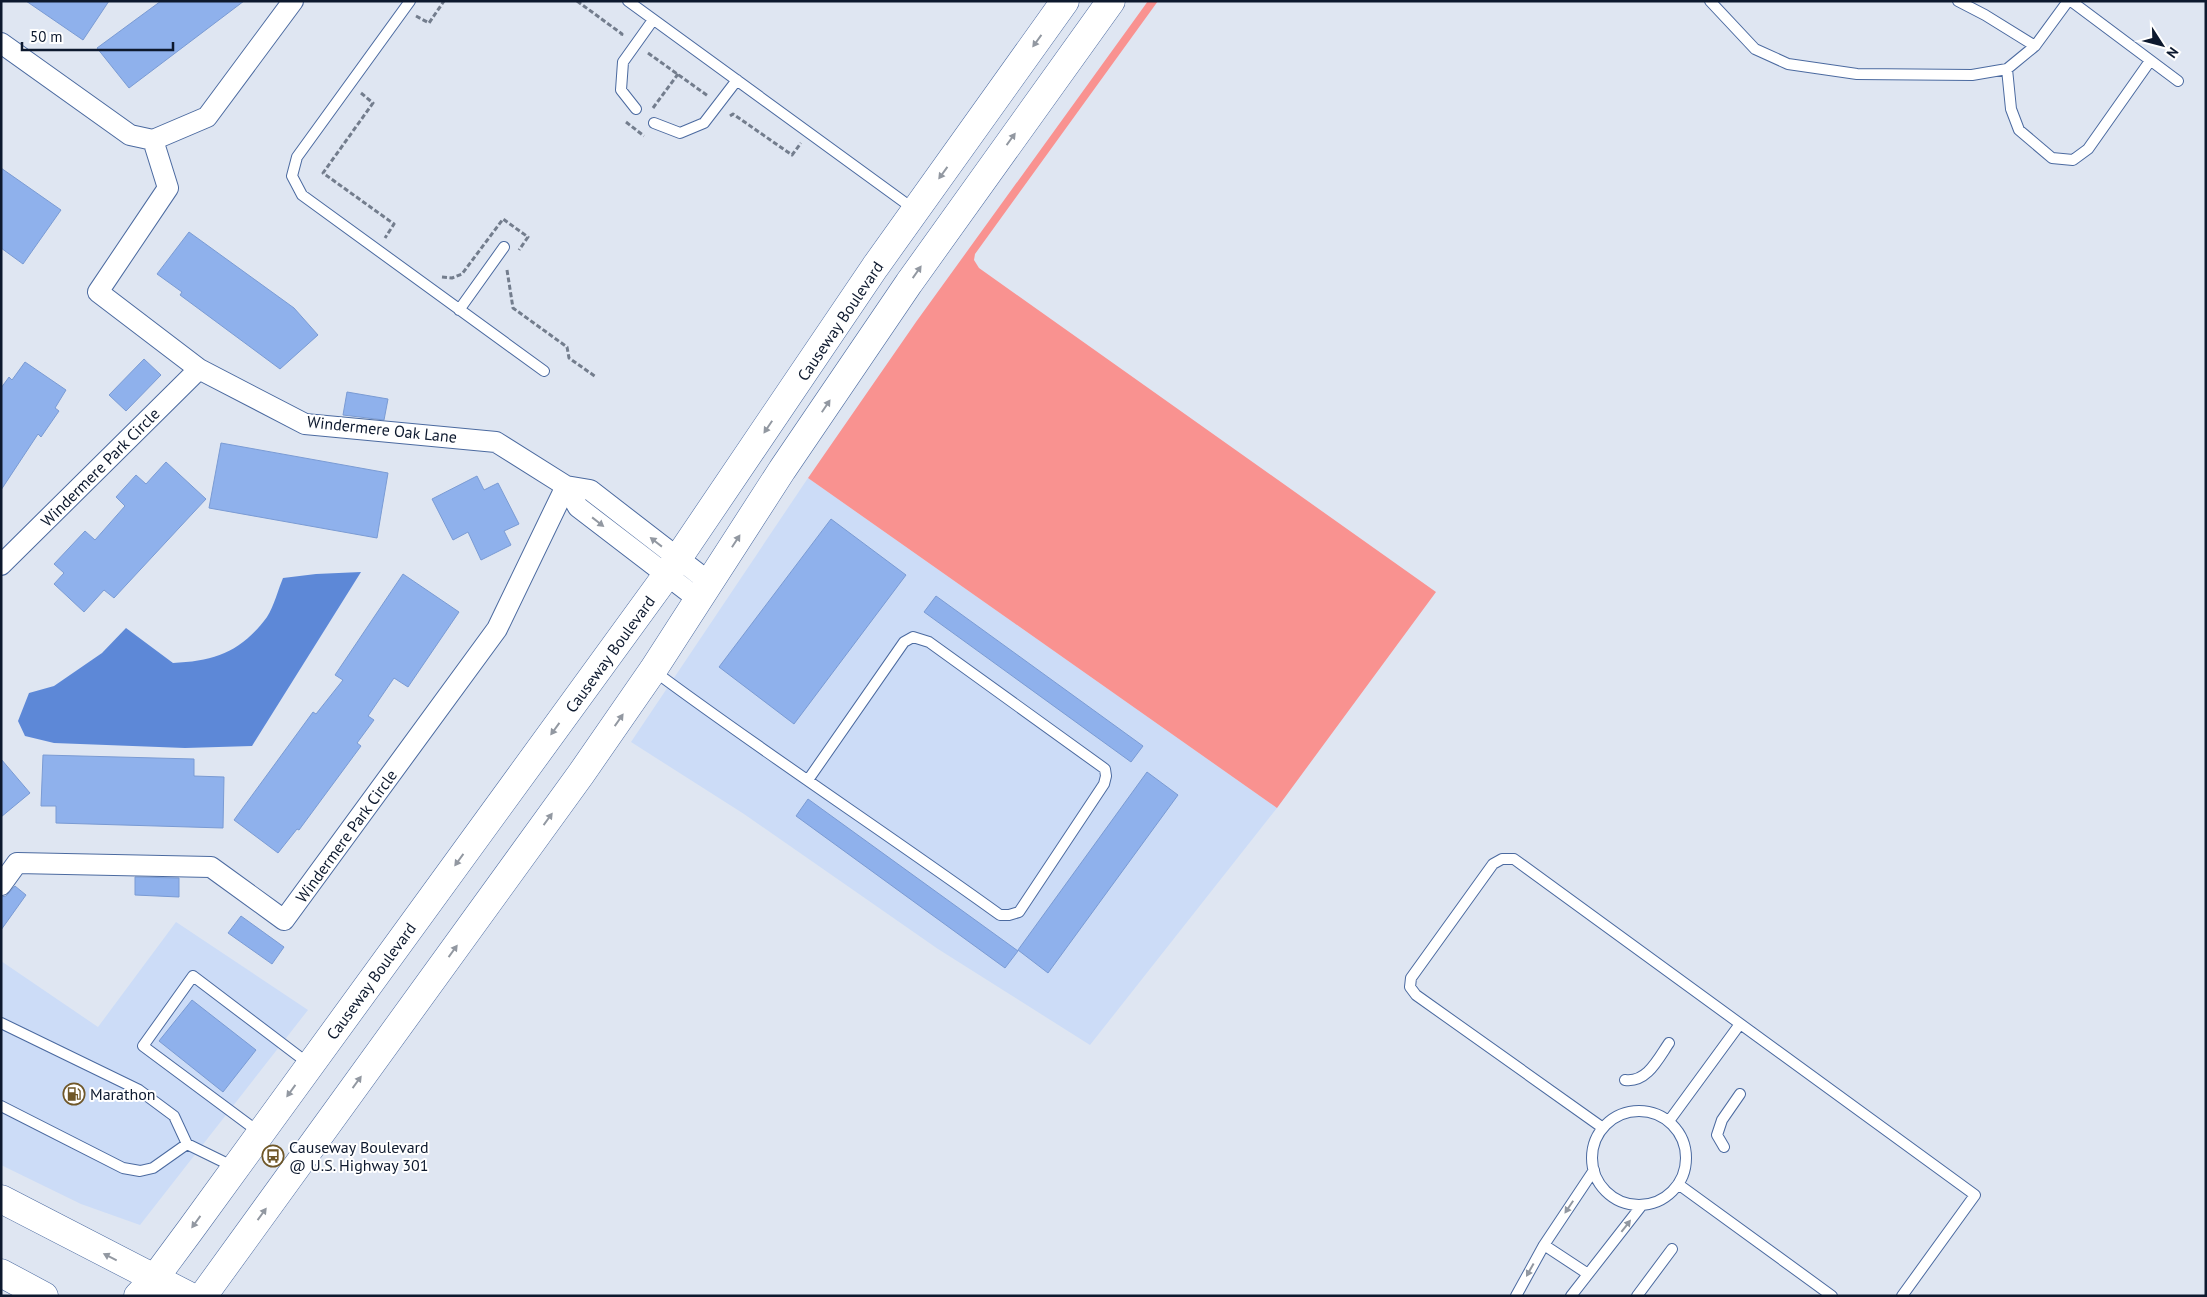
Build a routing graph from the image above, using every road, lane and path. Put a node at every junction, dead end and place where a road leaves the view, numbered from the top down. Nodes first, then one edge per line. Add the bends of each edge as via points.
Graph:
1 (293, 1) edge
2 (410, 1) edge
3 (444, 1) edge
4 (628, 1) edge
5 (1065, 1) edge
6 (1111, 1) edge
7 (1710, 1) edge
8 (1958, 1) edge
9 (2070, 1) edge
10 (413, 14) dead end
11 (653, 20) junction
12 (1, 43) edge
13 (2035, 46) junction
14 (645, 51) dead end
15 (2150, 61) junction
16 (2007, 69) junction
17 (678, 74) junction
18 (737, 80) junction
19 (2178, 81) dead end
20 (356, 89) dead end
21 (712, 100) dead end
22 (653, 108) dead end
23 (636, 110) dead end
24 (654, 123) dead end
25 (153, 140) junction
26 (916, 210) junction
27 (393, 243) dead end
28 (504, 247) dead end
29 (517, 253) dead end
30 (507, 268) dead end
31 (441, 277) dead end
32 (460, 310) junction
33 (199, 369) junction
34 (544, 371) dead end
35 (596, 377) dead end
36 (566, 486) junction
37 (1, 565) edge
38 (672, 568) junction
39 (704, 591) junction
40 (653, 670) junction
41 (808, 780) junction
42 (1, 885) edge
43 (1, 1023) edge
44 (1740, 1024) junction
45 (1669, 1043) dead end
46 (310, 1065) junction
47 (1625, 1080) dead end
48 (1740, 1094) dead end
49 (1, 1106) edge
50 (1669, 1121) junction
51 (1603, 1128) junction
52 (260, 1133) junction
53 (187, 1144) junction
54 (1724, 1147) dead end
55 (235, 1168) junction
56 (1594, 1170) junction
57 (1678, 1184) junction
58 (1, 1199) edge
59 (1642, 1205) junction
60 (1544, 1245) junction
61 (1672, 1249) dead end
62 (1, 1273) edge
63 (1588, 1274) junction
64 (146, 1287) edge
65 (44, 1296) edge
66 (189, 1296) edge
67 (203, 1296) edge
68 (1516, 1296) edge
69 (1571, 1296) edge
70 (1637, 1296) edge
71 (1832, 1296) edge
72 (1902, 1296) edge

1 - 25 street via 207,117
2 - 32 lane via 297,157 292,176 302,195
3 - 10 path via 429,24
4 - 11 lane
5 -> 26 main road, Causeway Boulevard
39 -> 6 main road via 909,283
7 - 16 lane via 1755,49 1788,64 1857,74 1972,75
8 - 13 lane
9 - 13 lane
9 - 15 lane
11 - 18 lane
11 - 23 lane via 623,62 621,90
12 - 25 street via 130,135
13 - 16 lane
14 - 17 path
15 - 16 lane via 2088,149 2073,160 2052,158 2019,130 2011,109
15 - 19 lane
17 - 21 path
17 - 22 path
18 - 24 lane via 704,123 680,133
18 - 26 lane
20 - 27 path via 373,103 323,173 394,224 384,237
25 - 33 street, Windermere Oak Lane via 168,188 98,292
26 -> 38 main road, Causeway Boulevard
28 - 32 lane
29 - 31 path via 528,237 502,219 462,274 452,278
30 - 35 path via 513,308 566,347 569,358
32 - 34 lane
33 - 36 street, Windermere Oak Lane via 305,424 496,442
33 - 37 street, Windermere Park Circle
36 - 38 street, Windermere Oak Lane via 578,507
36 - 42 street, Windermere Park Circle via 497,629 284,920 211,867 17,863
38 - 39 street, Windermere Oak Lane
38 -> 46 main road, Causeway Boulevard
39 - 40 main road
40 - 41 lane
67 -> 40 main road
41 - 41 lane via 1000,915 1008,916 1019,912 1104,784 1106,776 1105,769 929,642 913,637 904,642
43 - 53 lane via 139,1090 174,1116
44 - 50 lane
44 - 51 lane via 1514,859 1502,859 1493,864 1411,978 1410,987 1416,995
44 - 72 lane via 1975,1195
45 - 47 lane via 1644,1076 1635,1082
46 -> 52 main road, Causeway Boulevard
46 - 52 lane via 194,976 143,1046
48 - 54 lane via 1716,1135
49 - 53 lane via 124,1168 140,1171 153,1168
50 - 51 lane via 1657,1114 1633,1111 1622,1114
50 - 57 lane via 1686,1152 1686,1164
51 - 56 lane via 1595,1142
52 - 55 main road, Causeway Boulevard
53 - 55 lane
55 -> 64 main road, Causeway Boulevard
56 - 59 lane via 1600,1185 1612,1196 1626,1204
56 -> 60 lane
57 - 59 lane via 1667,1196
57 - 71 lane
64 -> 58 main road
63 -> 59 lane
60 - 63 lane
60 -> 68 lane
61 - 70 lane
62 - 65 main road
63 - 69 lane
64 - 66 main road

